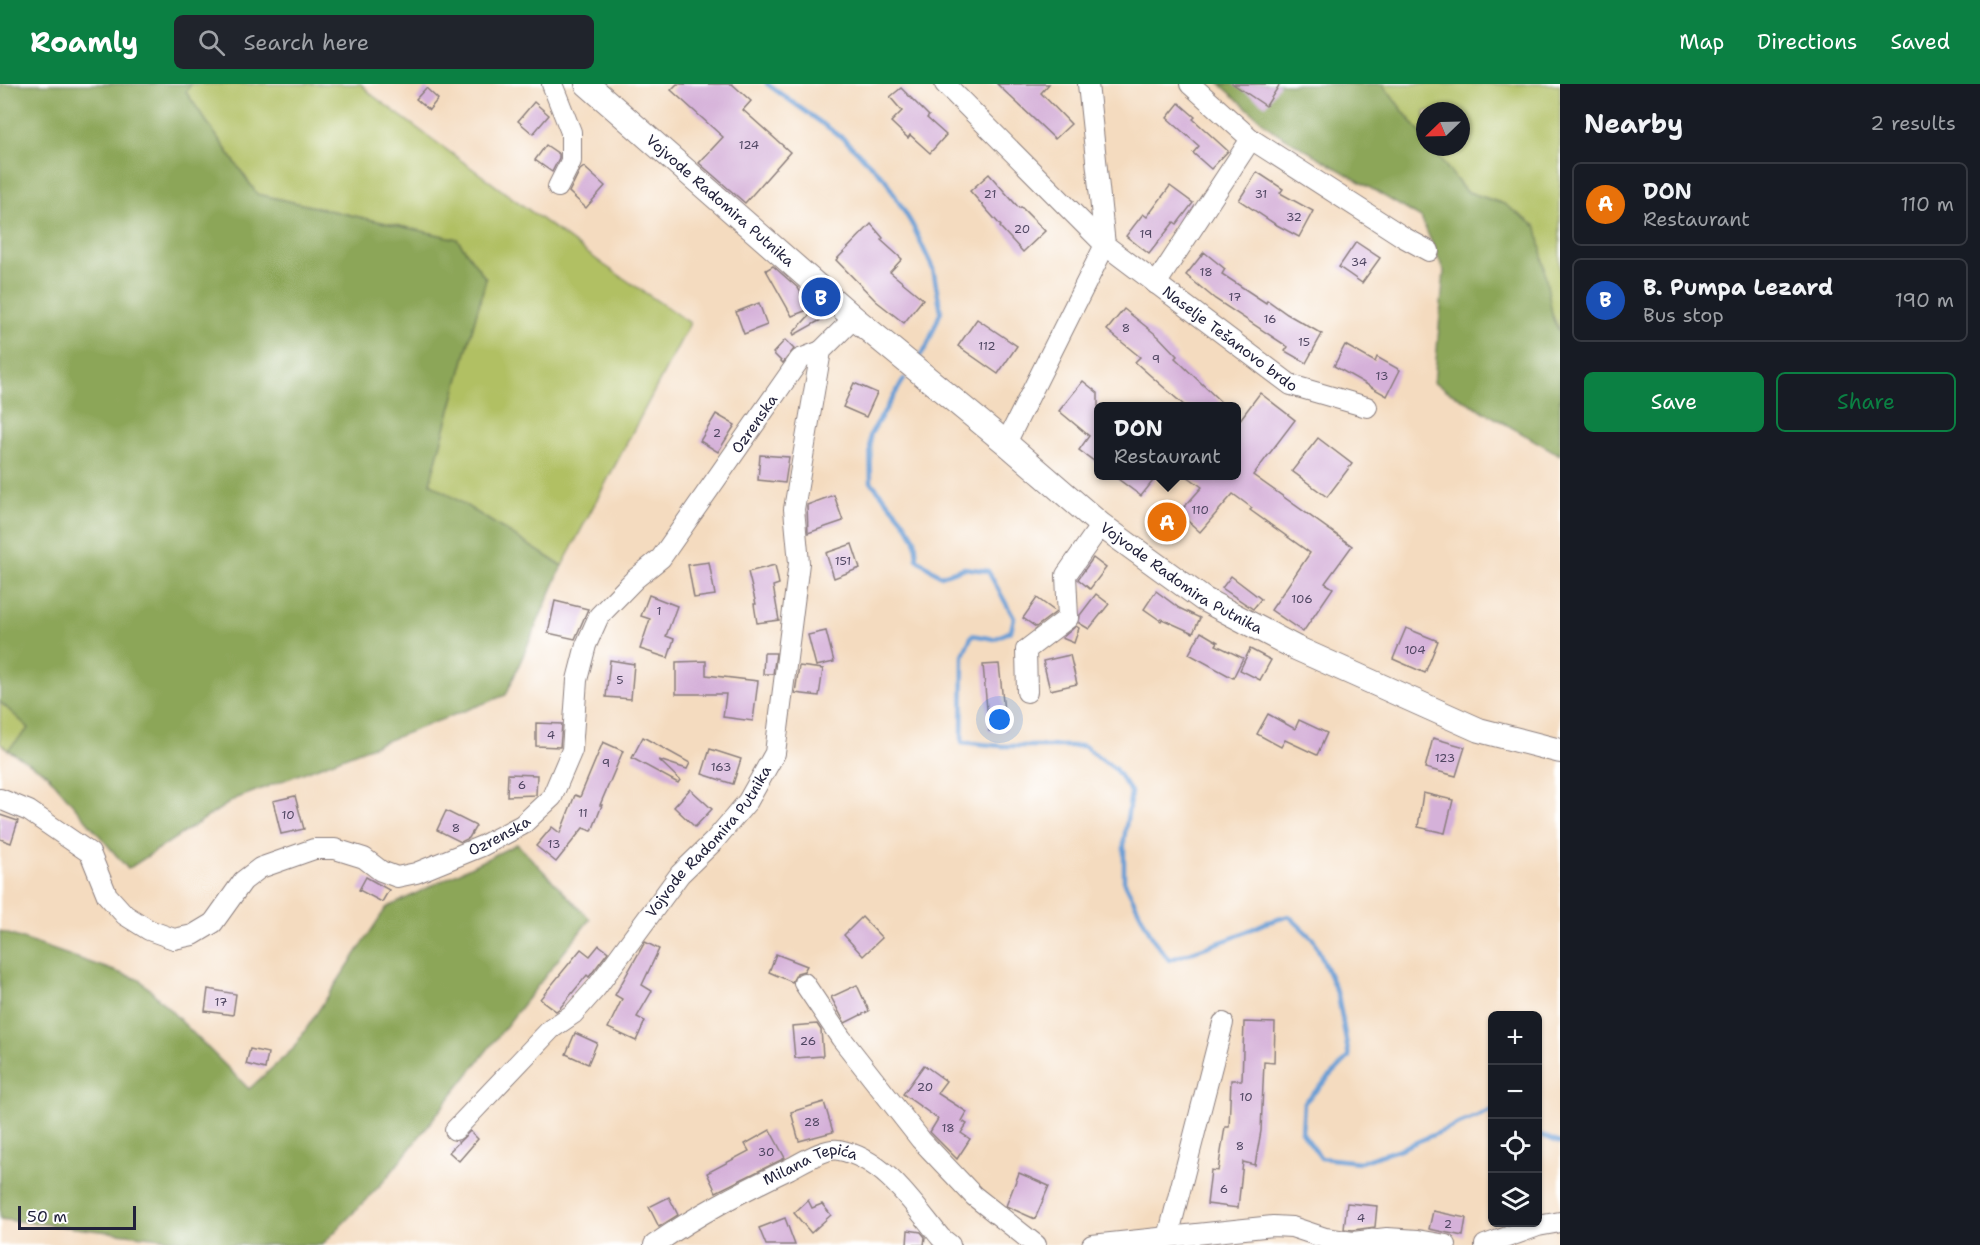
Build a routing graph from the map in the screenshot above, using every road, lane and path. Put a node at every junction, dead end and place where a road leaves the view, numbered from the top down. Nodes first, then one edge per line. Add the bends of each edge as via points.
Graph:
1 (552, 84) edge
2 (587, 84) edge
3 (945, 84) edge
4 (1089, 84) edge
5 (1190, 84) edge
6 (1251, 139) junction
7 (558, 187) dead end
8 (1105, 245) junction
9 (1429, 251) dead end
10 (1156, 284) junction
11 (854, 318) junction
12 (821, 351) junction
13 (1367, 407) dead end
14 (1006, 443) junction
15 (1101, 525) junction
16 (1027, 692) dead end
17 (1560, 751) edge
18 (0, 799) edge
19 (804, 983) dead end
20 (1223, 1023) dead end
21 (455, 1130) dead end
22 (1560, 1222) edge
23 (1168, 1237) junction
24 (1510, 1240) edge
25 (654, 1245) edge
26 (950, 1245) edge
27 (1036, 1245) edge
28 (1092, 1245) edge
29 (1446, 1245) edge
30 (1485, 1245) edge

1 - 7 street via 571,132 571,161
2 - 11 main road, Vojvode Radomira Putnika
3 - 8 street, Naselje Tešanovo brdo
4 - 8 street
5 - 6 street
6 - 9 street
6 - 10 street
8 - 10 street, Naselje Tešanovo brdo
8 - 14 street
10 - 13 street, Naselje Tešanovo brdo via 1291,385
11 - 12 street
11 - 14 main road, Vojvode Radomira Putnika
12 - 18 street, Ozrenska via 800,358 661,558 599,616 577,680 572,750 552,797 522,825 482,846 397,878 364,858 335,849 314,849 260,868 243,881 213,923 193,935 174,939 125,915 107,895 90,853 29,811
12 - 21 street, Vojvode Radomira Putnika via 794,509 799,562 775,753 748,801 680,874 596,988 573,1014 550,1029
14 - 15 main road, Vojvode Radomira Putnika
15 - 16 street via 1066,575 1068,618 1026,650
15 - 17 main road, Vojvode Radomira Putnika via 1203,599 1296,648 1479,730
19 - 27 street via 841,1038 921,1140 974,1196
20 - 23 street
22 - 24 street
23 - 28 street
23 - 29 street via 1273,1226 1353,1242 1387,1238
24 - 30 street
25 - 26 street, Milana Tepića via 725,1199 836,1149 874,1165 897,1184

